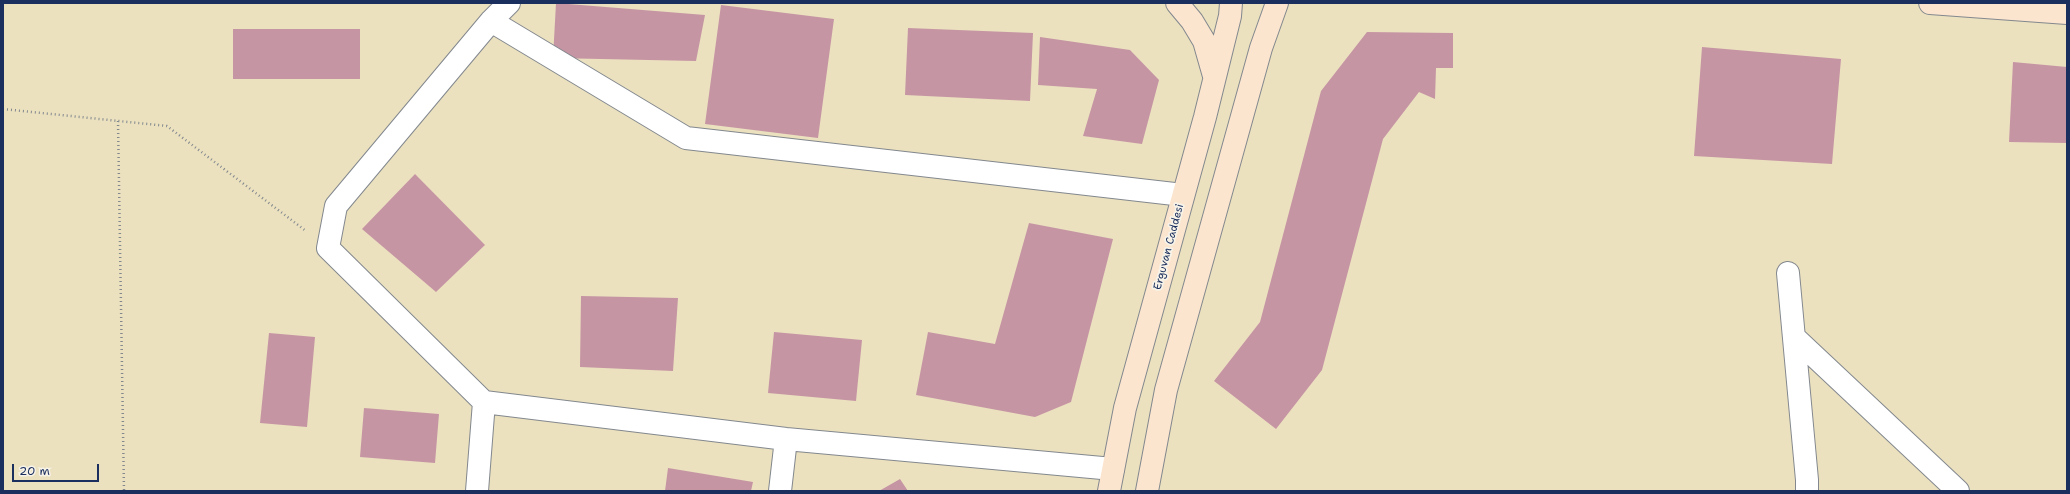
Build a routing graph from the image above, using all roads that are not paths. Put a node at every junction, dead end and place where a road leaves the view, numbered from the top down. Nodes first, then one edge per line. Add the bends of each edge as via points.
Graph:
1 (509, 3) edge
2 (1177, 3) edge
3 (1231, 3) edge
4 (1277, 3) edge
5 (1930, 3) edge
6 (2067, 13) edge
7 (490, 20) junction
8 (1214, 78) junction
9 (1183, 195) junction
10 (1788, 273) dead end
11 (1794, 336) junction
12 (484, 402) junction
13 (786, 439) junction
14 (1113, 469) junction
15 (477, 491) edge
16 (780, 491) edge
17 (1109, 491) edge
18 (1147, 491) edge
19 (1806, 491) edge
20 (1958, 491) edge

1 - 7 street
2 - 8 street via 1204,41
3 - 8 street, Erguvan Caddesi
4 - 18 street via 1261,48 1166,390
5 - 6 street
7 - 9 street via 686,138
7 - 12 street via 336,206 328,248
8 - 9 street, Erguvan Caddesi
9 - 14 street, Erguvan Caddesi via 1124,408
10 - 11 street
11 - 19 street
11 - 20 street
12 - 13 street
12 - 15 street
13 - 14 street
13 - 16 street
14 - 17 street, Erguvan Caddesi

